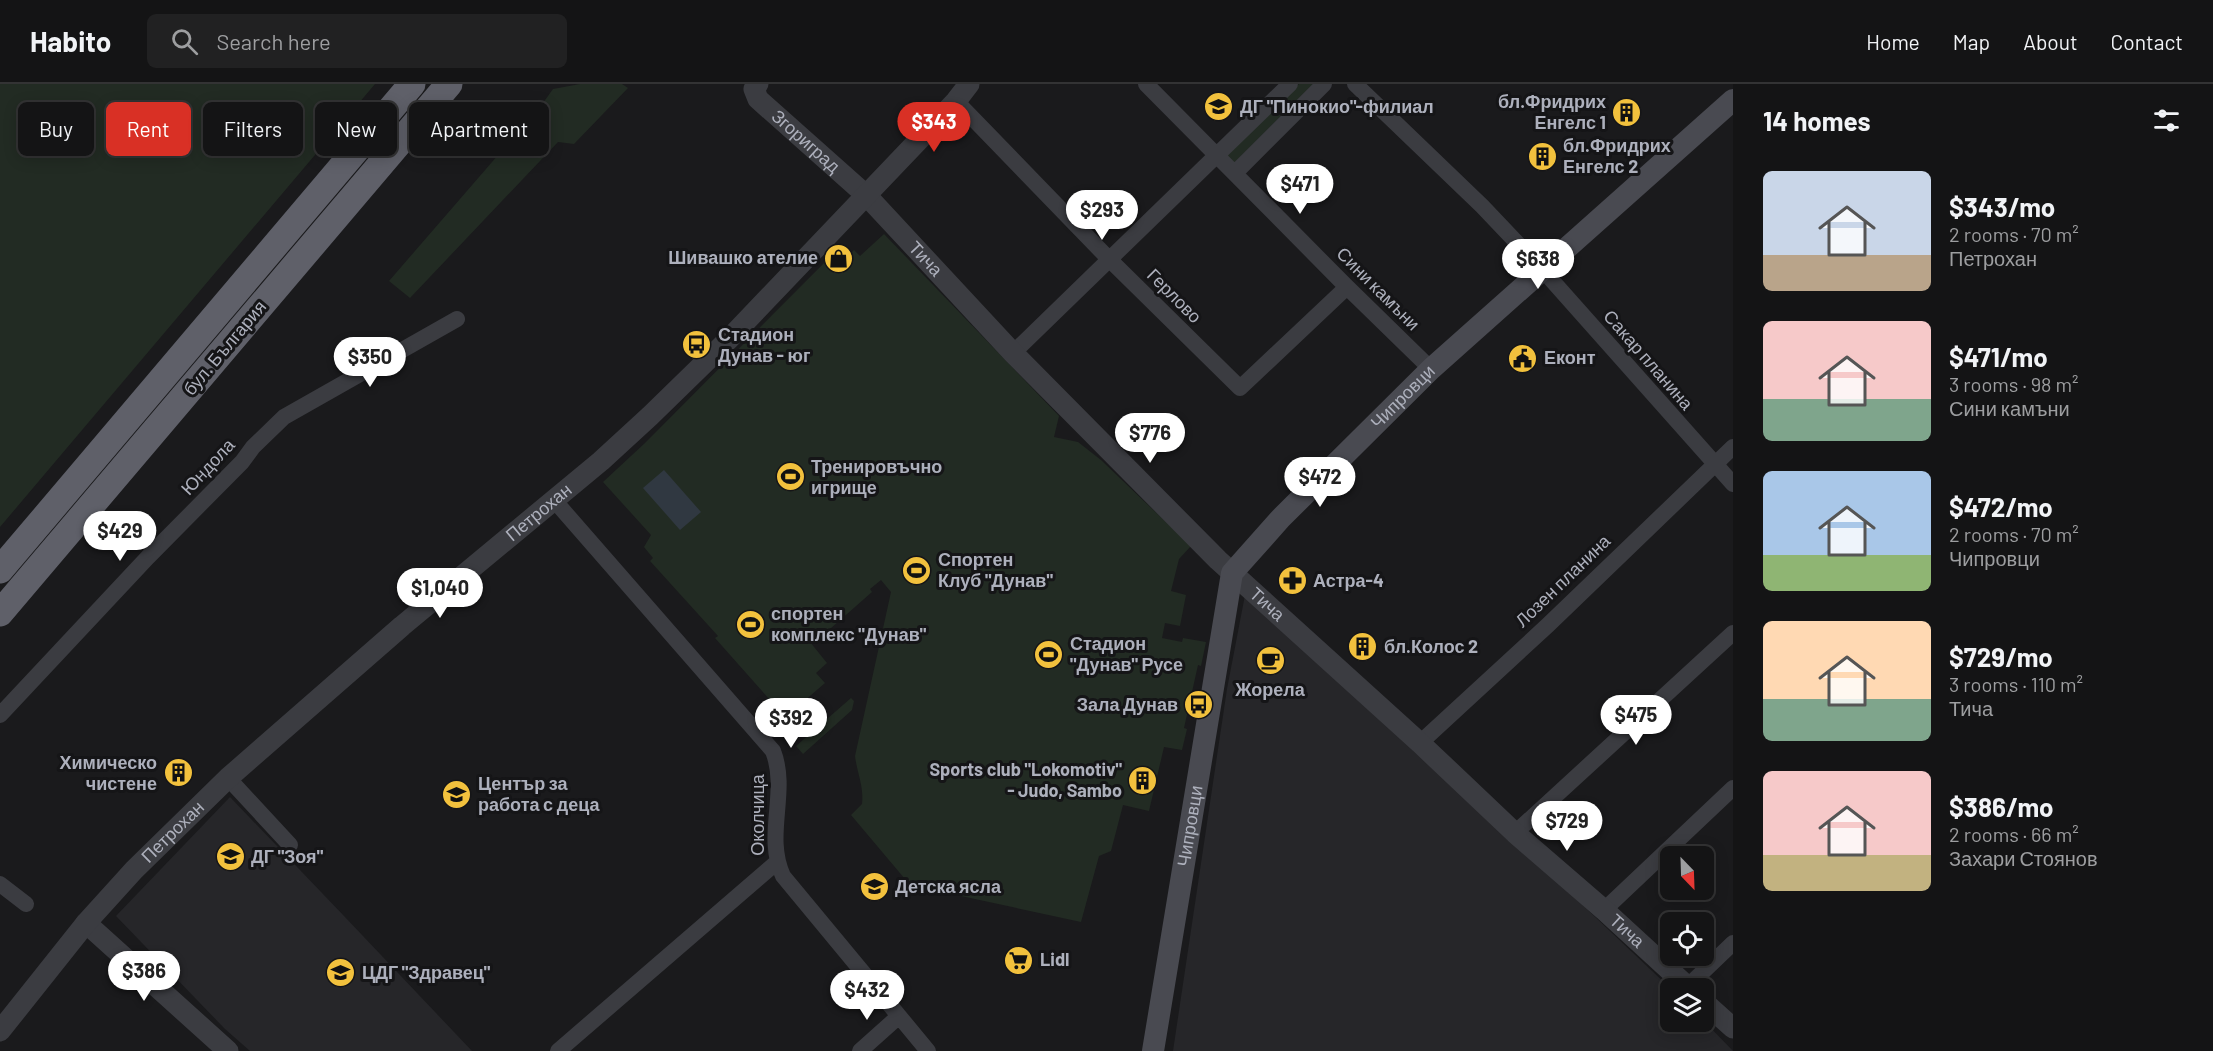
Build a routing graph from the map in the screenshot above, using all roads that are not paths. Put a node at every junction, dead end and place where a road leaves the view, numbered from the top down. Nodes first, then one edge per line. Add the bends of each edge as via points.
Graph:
1 (412, 84) edge
2 (449, 84) edge
3 (758, 84) edge
4 (1146, 84) edge
5 (1290, 84) edge
6 (1324, 84) edge
7 (1355, 84) edge
8 (962, 92) edge
9 (1733, 99) edge
10 (1217, 155) junction
11 (1235, 173) junction
12 (867, 196) junction
13 (1109, 259) junction
14 (1541, 268) junction
15 (1347, 287) junction
16 (458, 319) dead end
17 (1013, 353) junction
18 (1431, 369) junction
19 (1733, 447) edge
20 (1714, 464) junction
21 (1733, 484) edge
22 (554, 500) junction
23 (0, 570) edge
24 (1232, 573) junction
25 (0, 613) edge
26 (1733, 633) edge
27 (0, 715) edge
28 (1420, 743) junction
29 (228, 778) junction
30 (1733, 788) edge
31 (1515, 833) junction
32 (290, 845) dead end
33 (777, 862) junction
34 (0, 884) edge
35 (26, 904) dead end
36 (1604, 910) junction
37 (86, 923) junction
38 (1733, 943) edge
39 (1677, 978) edge
40 (1698, 978) edge
41 (1714, 1011) edge
42 (898, 1017) junction
43 (1733, 1028) edge
44 (0, 1031) edge
45 (228, 1051) edge
46 (558, 1051) edge
47 (860, 1051) edge
48 (928, 1051) edge
49 (1153, 1051) edge

1 - 23 highway, бул. България
2 - 25 highway, бул. България
3 - 12 street, Згориград via 754,89 758,99
4 - 10 street, Сини камъни
5 - 10 street
6 - 11 street
7 - 14 street, Сакар планина
8 - 12 street, Петрохан
8 - 13 street, Герлово
9 - 14 main road, Чипровци
10 - 11 street, Сини камъни
10 - 13 street
11 - 15 street, Сини камъни
12 - 17 street, Тича
12 - 22 street, Петрохан via 650,416
13 - 15 street, Герлово via 1240,388
13 - 17 street
14 - 18 main road, Чипровци
14 - 20 street, Сакар планина
15 - 18 street, Сини камъни
16 - 27 street, Юндола via 284,417
17 - 24 street, Тича
18 - 24 main road, Чипровци via 1281,518
19 - 20 street, Лозен планина
20 - 21 street, Сакар планина
20 - 28 street, Лозен планина
22 - 29 street, Петрохан
22 - 33 street, Околчица via 773,751 778,776 774,846
24 - 28 street, Тича
24 - 49 main road, Чипровци
26 - 31 street
28 - 31 street, Тича
29 - 32 street
29 - 37 street, Петрохан
30 - 36 street
31 - 36 street, Тича
33 - 42 street, Околчица via 797,895
33 - 46 street
34 - 35 street
36 - 39 street, Тича
37 - 44 street, Петрохан
37 - 45 street
38 - 40 street
41 - 43 street
42 - 47 street
42 - 48 street, Околчица

